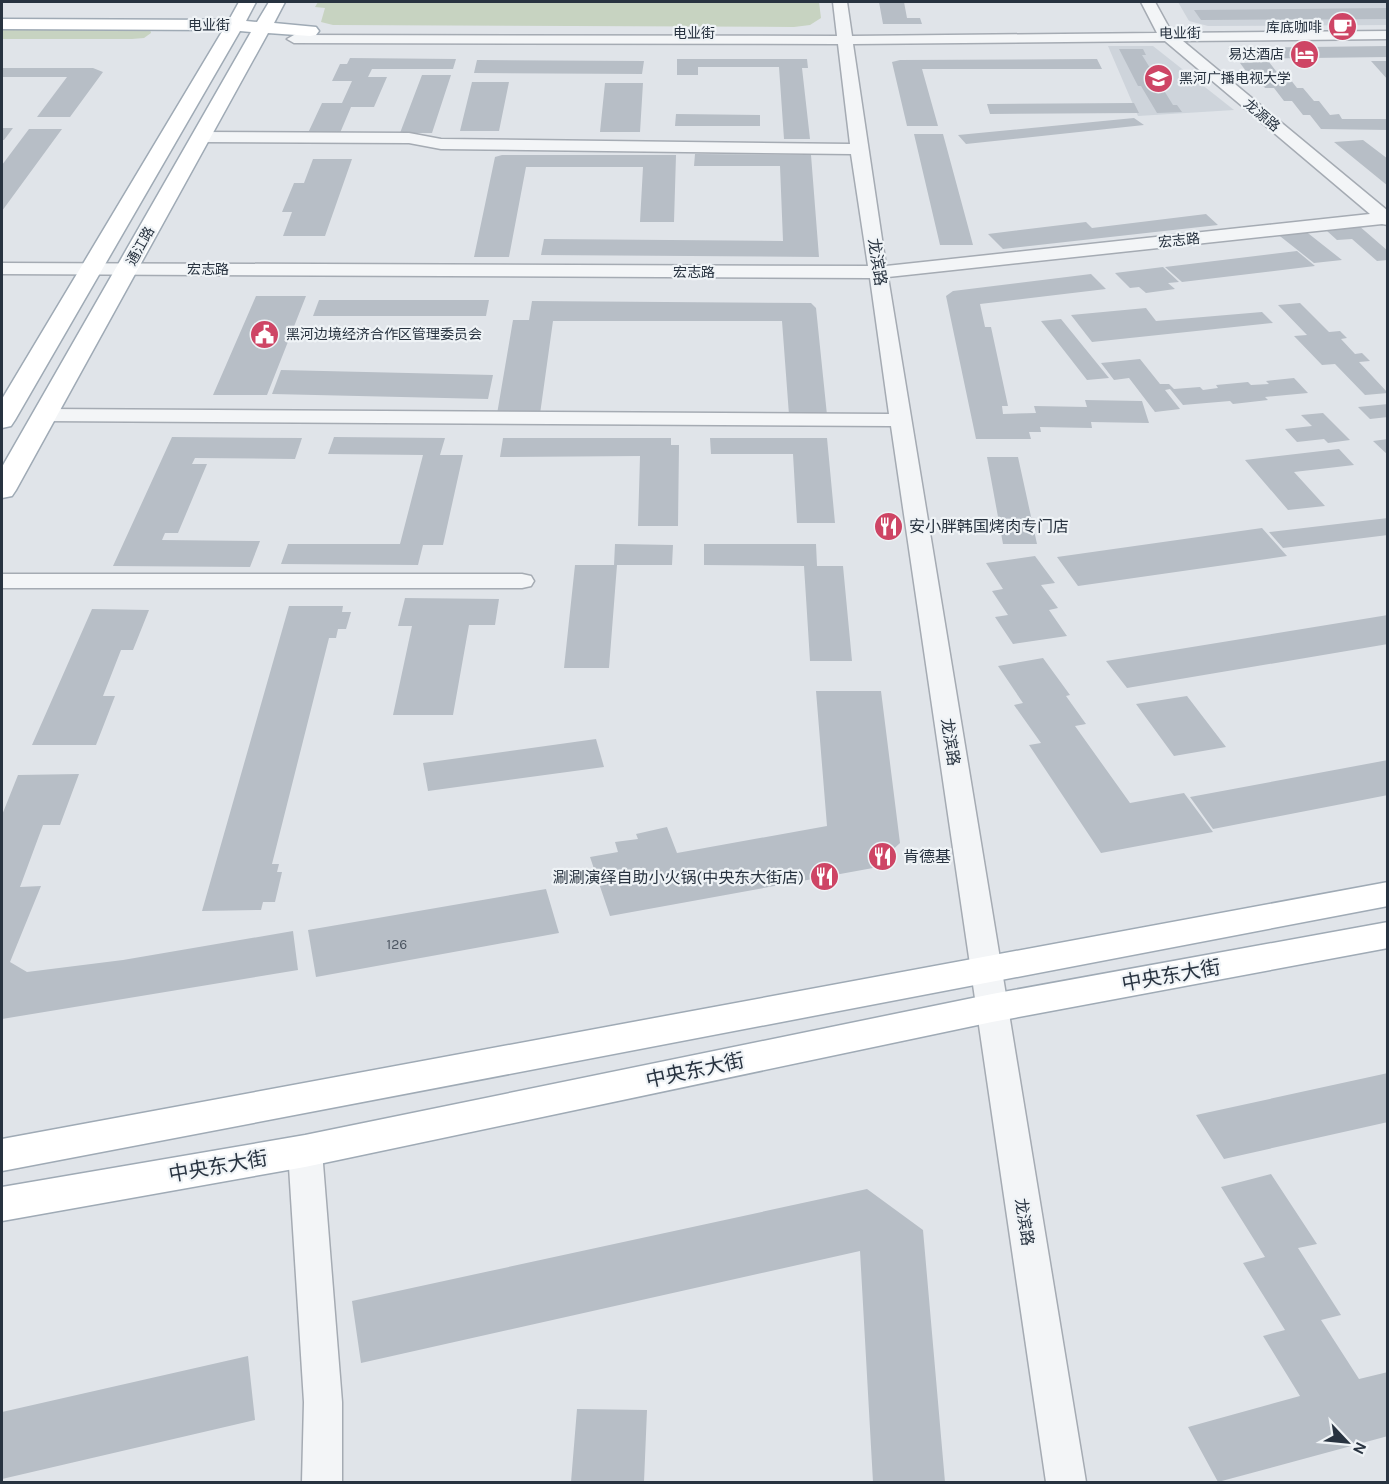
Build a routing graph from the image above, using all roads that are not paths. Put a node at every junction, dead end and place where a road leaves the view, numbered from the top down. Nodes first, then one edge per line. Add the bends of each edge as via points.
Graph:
1 (248, 2) edge
2 (277, 2) edge
3 (840, 2) edge
4 (1148, 2) edge
5 (2, 24) edge
6 (234, 25) junction
7 (1388, 33) edge
8 (259, 34) junction
9 (302, 35) joint
10 (1166, 35) junction
11 (845, 37) junction
12 (212, 45) junction
13 (201, 137) junction
14 (858, 148) junction
15 (1386, 219) edge
16 (2, 268) edge
17 (89, 269) junction
18 (126, 269) junction
19 (879, 272) junction
20 (45, 415) junction
21 (2, 420) edge
22 (902, 420) junction
23 (2, 490) edge
24 (2, 581) edge
25 (522, 581) dead end
26 (1388, 894) edge
27 (1388, 935) edge
28 (986, 970) junction
29 (992, 1008) junction
30 (305, 1151) junction
31 (2, 1155) edge
32 (2, 1204) edge
33 (322, 1482) edge
34 (1066, 1482) edge

1 - 6 main road, 通江路
2 - 8 main road, 通江路
3 - 11 street, 龙滨路
4 - 10 street, 龙源路
5 - 6 main road, 电业街 via 148,33
6 - 8 main road, 电业街
6 - 12 main road, 通江路
7 - 10 street, 电业街
8 - 9 main road, 电业街
8 - 12 main road, 电业街
8 - 13 main road, 通江路
9 - 11 street, 电业街
10 - 11 street, 电业街
10 - 15 street, 龙源路
11 - 14 street, 龙滨路
12 - 17 main road, 通江路
13 - 14 street
13 - 18 main road, 通江路
14 - 19 street, 龙滨路
15 - 19 street, 宏志路
16 - 17 street, 宏志路
17 - 18 street, 宏志路
17 - 21 main road, 通江路
18 - 19 street, 宏志路
18 - 20 main road, 通江路
19 - 22 street, 龙滨路
20 - 22 street
20 - 23 main road, 通江路
22 - 28 street, 龙滨路
24 - 25 street
26 - 28 main road
27 - 29 main road, 中央东大街
28 - 29 street, 龙滨路
28 - 31 main road
29 - 30 main road, 中央东大街
29 - 34 street, 龙滨路
30 - 32 main road, 中央东大街
30 - 33 street via 323,1402

